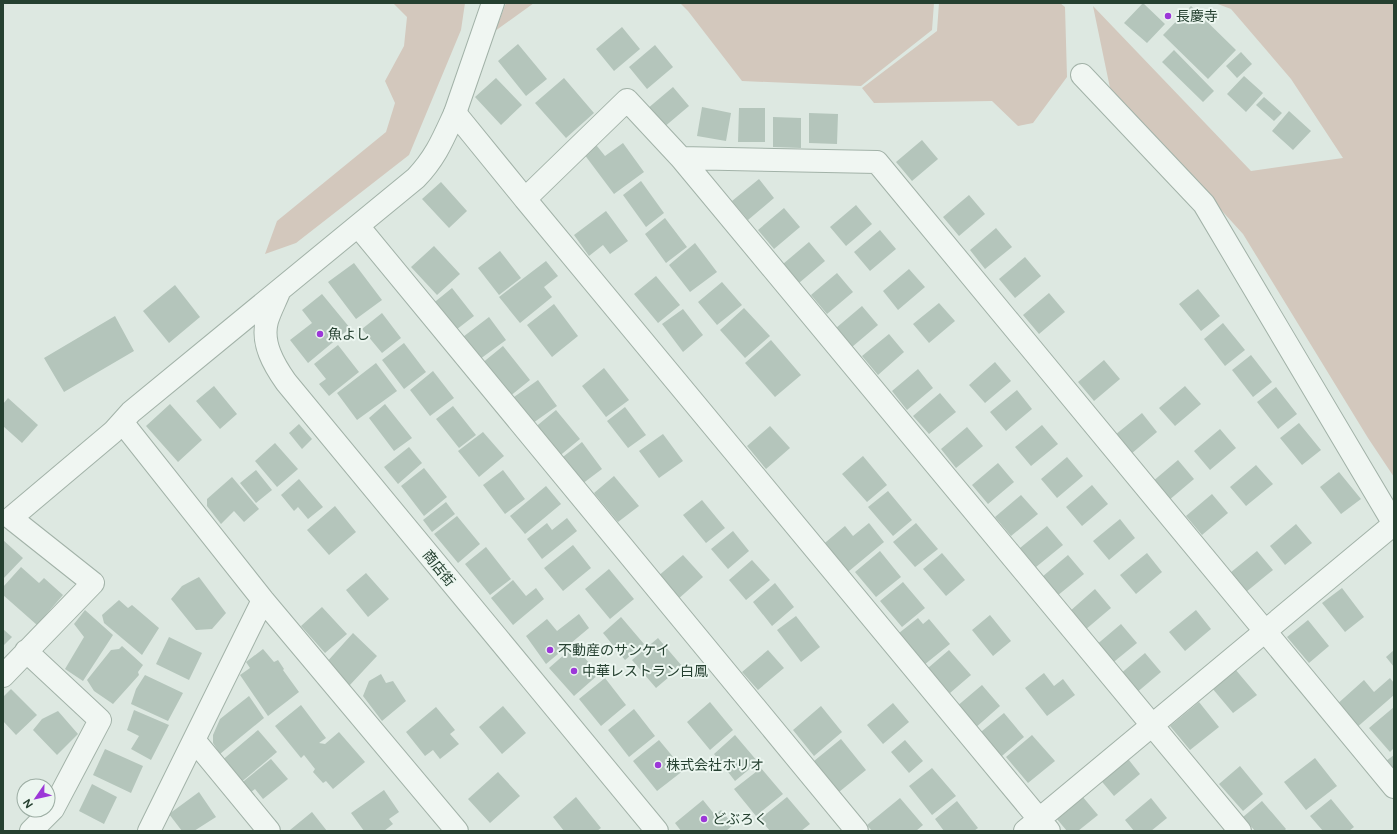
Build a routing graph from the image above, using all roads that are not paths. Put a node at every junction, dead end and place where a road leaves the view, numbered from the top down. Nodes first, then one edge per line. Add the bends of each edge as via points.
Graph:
1 (493, 3) edge
2 (1082, 75) dead end
3 (456, 113) junction
4 (681, 158) junction
5 (525, 199) junction
6 (358, 226) junction
7 (281, 290) junction
8 (122, 422) junction
9 (7, 516) edge
10 (1394, 524) edge
11 (264, 600) junction
12 (1266, 632) junction
13 (26, 651) junction
14 (3, 676) edge
15 (1153, 725) junction
16 (194, 740) junction
17 (1394, 787) edge
18 (1038, 827) edge
19 (31, 831) edge
20 (149, 831) edge
21 (269, 831) edge
22 (457, 831) edge
23 (657, 831) edge
24 (857, 831) edge
25 (1240, 831) edge

1 - 3 street
2 - 10 street via 1204,204
3 - 5 street
3 - 6 street via 429,164
4 - 5 street via 626,100
4 - 12 street via 877,162
4 - 15 street
5 - 18 street
6 - 7 street
6 - 24 street
7 - 8 street
7 - 23 street, 商店街 via 267,322 266,341 277,369
8 - 9 street via 113,432
8 - 11 street
9 - 13 street via 93,583
10 - 12 street
11 - 16 street
11 - 22 street
12 - 15 street
12 - 17 street
13 - 14 street
13 - 19 street via 100,720 53,809
15 - 18 street
15 - 25 street
16 - 20 street
16 - 21 street

